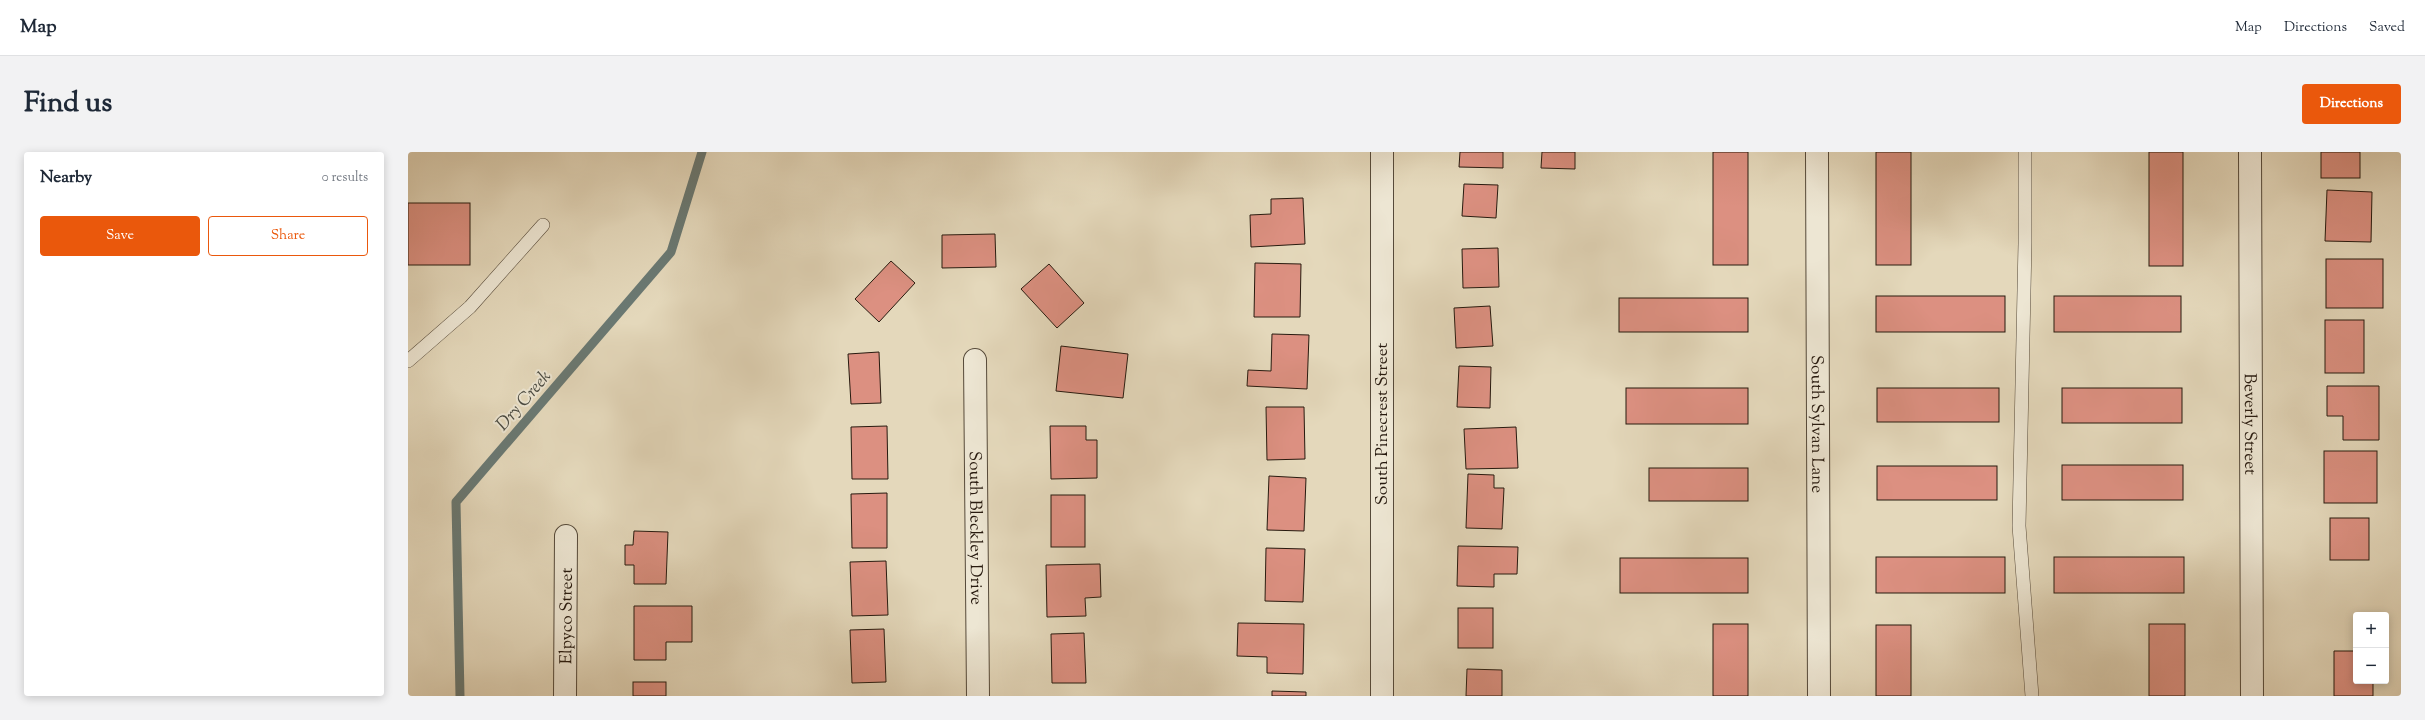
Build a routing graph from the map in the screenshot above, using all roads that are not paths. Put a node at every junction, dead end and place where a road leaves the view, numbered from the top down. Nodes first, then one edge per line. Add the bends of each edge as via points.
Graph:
1 (1382, 152) edge
2 (1817, 152) edge
3 (2025, 152) edge
4 (2250, 152) edge
5 (543, 225) dead end
6 (974, 360) dead end
7 (408, 361) edge
8 (566, 536) dead end
9 (565, 696) edge
10 (978, 696) edge
11 (1382, 696) edge
12 (1819, 696) edge
13 (2032, 696) edge
14 (2252, 696) edge

1 - 11 street, South Pinecrest Street
2 - 12 street, South Sylvan Lane
3 - 13 lane via 2019,526
4 - 14 street, Beverly Street
5 - 7 lane via 470,307
6 - 10 street, South Bleckley Drive
8 - 9 street, Elpyco Street

